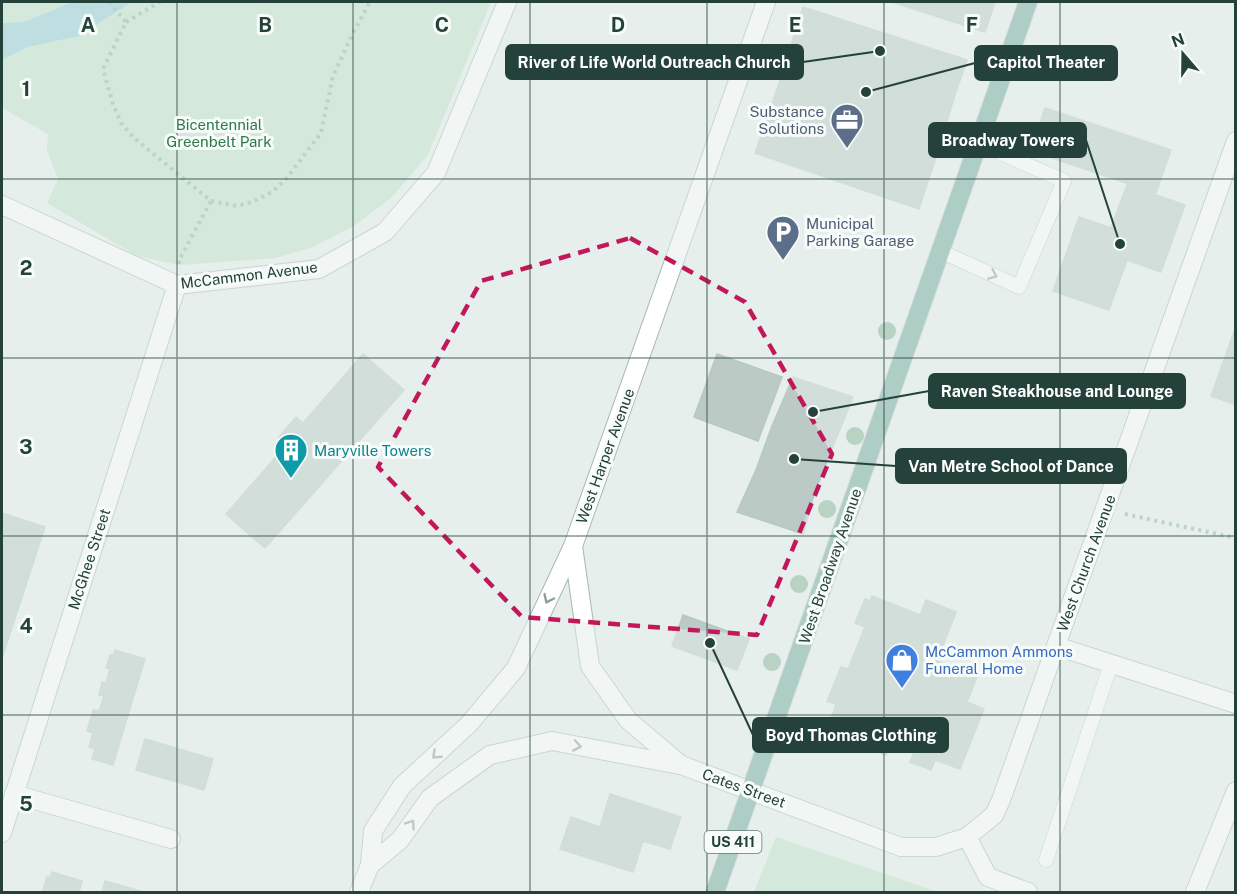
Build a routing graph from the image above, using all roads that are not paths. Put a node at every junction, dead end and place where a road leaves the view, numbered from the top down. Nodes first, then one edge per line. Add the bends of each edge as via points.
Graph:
1 (507, 2) edge
2 (766, 2) edge
3 (1028, 2) edge
4 (1236, 141) edge
5 (978, 142) junction
6 (2, 205) edge
7 (940, 251) junction
8 (177, 285) junction
9 (573, 546) junction
10 (1056, 646) junction
11 (1111, 664) junction
12 (1236, 704) edge
13 (681, 765) junction
14 (1236, 790) edge
15 (751, 791) junction
16 (14, 794) junction
17 (2, 833) edge
18 (967, 837) junction
19 (171, 839) dead end
20 (1046, 860) dead end
21 (370, 865) junction
22 (359, 892) edge
23 (716, 892) edge
24 (1028, 892) edge
25 (1195, 892) edge

1 - 8 street, McCammon Avenue via 436,173 385,232 319,269
2 - 9 street, West Harper Avenue
3 - 5 main road, West Broadway Avenue / US 411
4 - 10 street, West Church Avenue
5 - 7 main road, West Broadway Avenue / US 411
7 -> 5 lane via 1019,287 1064,181
6 - 8 street, McCammon Avenue
7 - 15 main road, West Broadway Avenue / US 411
8 - 16 street, McGhee Street
9 - 13 street, Cates Street via 590,666 628,720
9 -> 21 street, West Harper Avenue via 516,668 469,724 402,786 373,831
10 - 11 street
10 - 18 street, West Church Avenue via 994,815
11 - 12 street
11 - 20 lane
13 - 15 street, Cates Street
21 -> 13 street, West Harper Avenue via 400,840 430,798 490,755 552,741
14 - 25 street
15 - 18 street, Cates Street via 901,847 936,847
15 - 23 main road, West Broadway Avenue / US 411
16 - 17 street, McGhee Street
16 - 19 street
18 - 24 street via 988,877
21 - 22 street, West Harper Avenue

